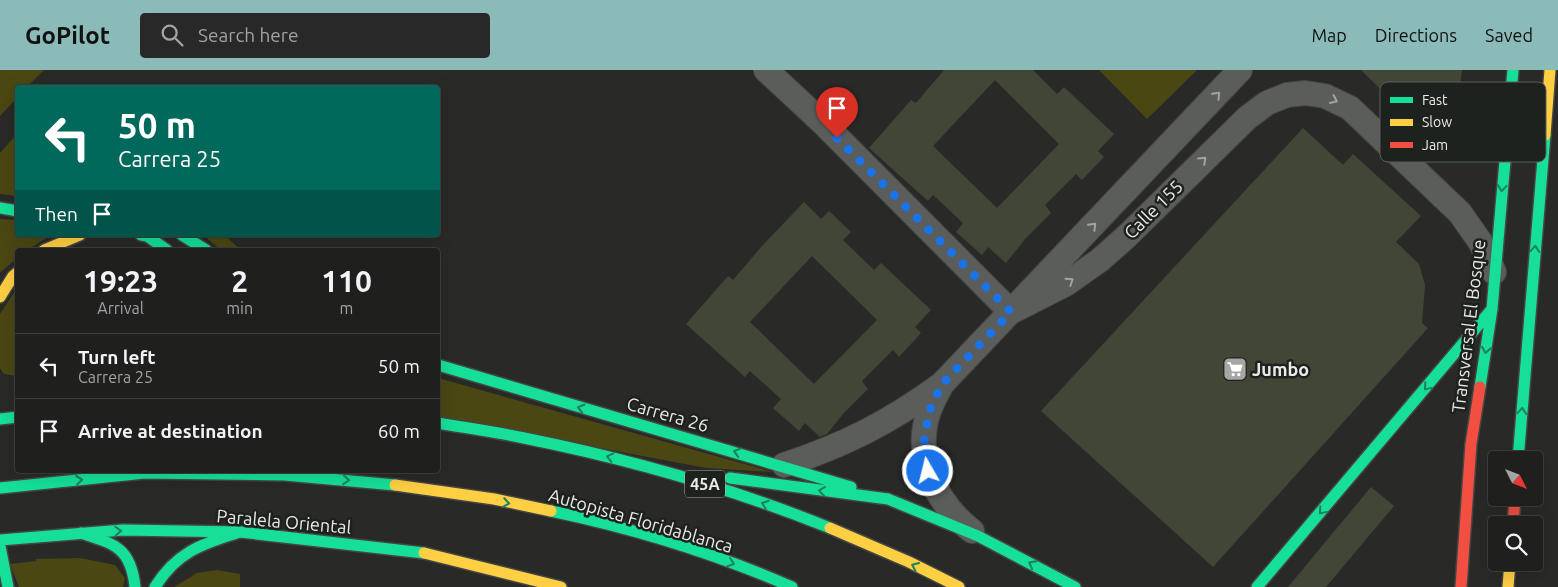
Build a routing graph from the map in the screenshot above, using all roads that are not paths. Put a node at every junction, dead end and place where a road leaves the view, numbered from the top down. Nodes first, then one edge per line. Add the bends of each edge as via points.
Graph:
1 (766, 70) edge
2 (1240, 70) edge
3 (1550, 70) edge
4 (1546, 119) edge
5 (1380, 137) edge
6 (1407, 162) edge
7 (1504, 162) edge
8 (1542, 162) edge
9 (0, 208) edge
10 (15, 210) edge
11 (75, 237) edge
12 (148, 237) edge
13 (185, 237) edge
14 (49, 248) edge
15 (164, 248) edge
16 (203, 248) edge
17 (1494, 272) junction
18 (15, 274) edge
19 (0, 298) edge
20 (1492, 309) junction
21 (1011, 312) junction
22 (440, 366) edge
23 (942, 384) junction
24 (15, 417) edge
25 (0, 419) edge
26 (440, 423) edge
27 (1519, 451) edge
28 (639, 464) junction
29 (784, 465) junction
30 (0, 488) edge
31 (888, 499) junction
32 (240, 532) junction
33 (82, 533) junction
34 (978, 536) junction
35 (0, 540) edge
36 (0, 546) edge
37 (1509, 571) edge
38 (8, 587) edge
39 (134, 587) edge
40 (156, 587) edge
41 (561, 587) edge
42 (792, 587) edge
43 (959, 587) edge
44 (1075, 587) edge
45 (1257, 587) edge
46 (1461, 587) edge
47 (1508, 587) edge

1 - 21 street
21 -> 2 street, Calle 155
4 -> 3 main road
21 -> 5 street, Calle 155 via 1066,284 1100,260 1247,118 1267,103 1287,95 1325,96 1350,108
6 -> 17 street, Calle 155 via 1460,213 1481,243
7 -> 17 main road, Transversal El Bosque
27 -> 8 main road
9 - 10 main road
11 - 14 main road
12 - 15 main road
13 - 16 main road
17 - 20 main road, Transversal El Bosque
18 - 19 main road
20 -> 45 main road
20 -> 46 main road, Transversal El Bosque via 1471,444
21 - 23 street, Calle 155
29 -> 22 main road, Carrera 26
23 - 29 street, Calle 155 via 867,432
23 - 34 street, Calle 155 via 929,412 924,442 928,471 941,499 960,522
24 - 25 main road
28 -> 26 main road, 45A via 534,439
31 -> 28 main road
43 -> 28 main road, 45A via 837,530 739,494
29 - 31 main road, Carrera 26
30 -> 42 main road, Autopista Floridablanca via 143,473 262,473 410,486 563,513 616,527 768,576
31 - 34 main road
33 -> 32 main road, Paralela Oriental via 123,530
32 - 40 main road via 194,547 176,560
32 - 41 main road, Paralela Oriental via 433,554
33 - 35 main road, Paralela Oriental
33 - 39 main road via 119,547 134,570
44 -> 34 main road
36 - 38 main road
37 - 47 main road

